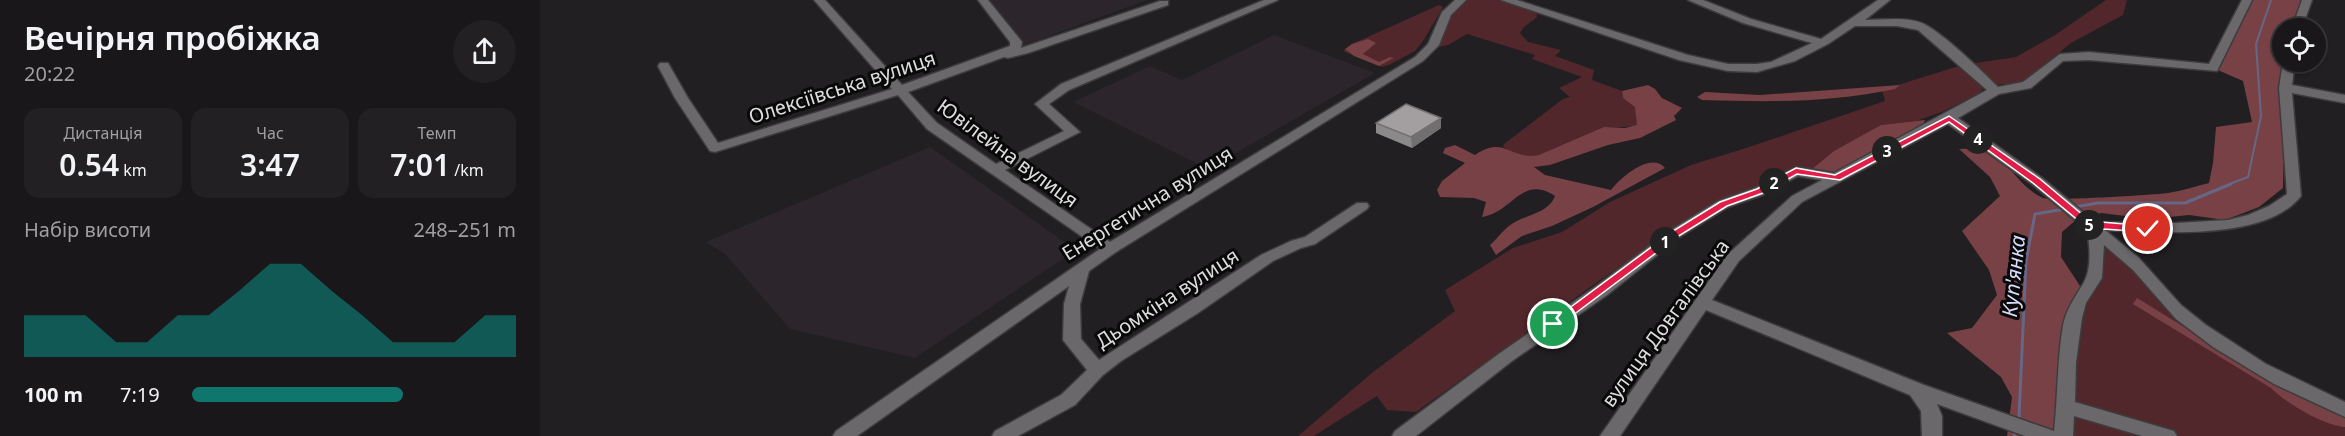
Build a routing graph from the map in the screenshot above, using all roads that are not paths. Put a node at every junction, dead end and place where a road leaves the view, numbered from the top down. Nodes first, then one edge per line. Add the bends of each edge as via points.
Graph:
1 (819, 0) edge
2 (983, 0) edge
3 (1273, 0) edge
4 (1461, 0) edge
5 (1506, 0) edge
6 (1693, 0) edge
7 (1886, 0) edge
8 (2247, 0) edge
9 (2307, 0) edge
10 (1164, 3) dead end
11 (2301, 18) edge
12 (1854, 23) junction
13 (1921, 27) junction
14 (1820, 42) junction
15 (990, 58) junction
16 (664, 66) dead end
17 (2287, 72) edge
18 (2285, 88) junction
19 (898, 91) junction
20 (1995, 91) junction
21 (2345, 99) edge
22 (1949, 118) junction
23 (995, 170) junction
24 (1836, 178) junction
25 (1362, 206) dead end
26 (2094, 229) junction
27 (1110, 249) junction
28 (1082, 268) junction
29 (1704, 303) junction
30 (1097, 370) junction
31 (1917, 390) junction
32 (2067, 407) junction
33 (2345, 410) edge
34 (843, 436) edge
35 (1002, 436) edge
36 (1402, 436) edge
37 (1610, 436) edge
38 (1932, 436) edge
39 (2048, 436) edge
40 (2063, 436) edge
41 (2167, 436) edge

1 - 19 street, Ювілейна вулиця
2 - 15 street, Олексіївська вулиця via 1016,42 1013,50
3 - 23 street via 1065,87 1041,104 1073,132
4 - 27 street, Енергетична вулиця via 1446,14 1433,45 1419,58
5 - 14 street via 1731,69 1780,63
6 - 14 street
7 - 12 street
7 - 13 street via 1900,15
8 - 20 street, вулиця Довгалівська via 2213,68 2071,56 2060,58 2027,85
9 - 11 street
10 - 15 street via 1024,51
12 - 13 street
12 - 14 street
13 - 20 street
15 - 19 street, Олексіївська вулиця
16 - 19 street, Олексіївська вулиця via 673,87 715,148
17 - 18 street
18 - 21 street
18 - 26 street via 2294,196 2283,206 2264,215 2190,228 2101,225
19 - 23 street, Ювілейна вулиця via 932,126
20 - 22 street, вулиця Довгалівська
22 - 24 street, вулиця Довгалівська
22 - 26 street
23 - 27 street, Ювілейна вулиця
24 - 29 street, вулиця Довгалівська via 1797,199 1733,258
24 - 36 street via 1796,171 1760,191 1723,204 1676,233
25 - 30 street, Дьомкіна вулиця via 1310,241 1267,258
26 - 32 street via 2097,259 2091,283 2076,309 2068,354
26 - 33 street via 2143,271 2167,301 2198,328 2284,380
27 - 28 street, Енергетична вулиця
28 - 30 street via 1072,304 1072,340
28 - 34 street, Енергетична вулиця
29 - 31 street
29 - 37 street, вулиця Довгалівська
30 - 35 street, Дьомкіна вулиця via 1068,400
31 - 38 street via 1930,405
31 - 39 street
32 - 40 street
32 - 41 street

